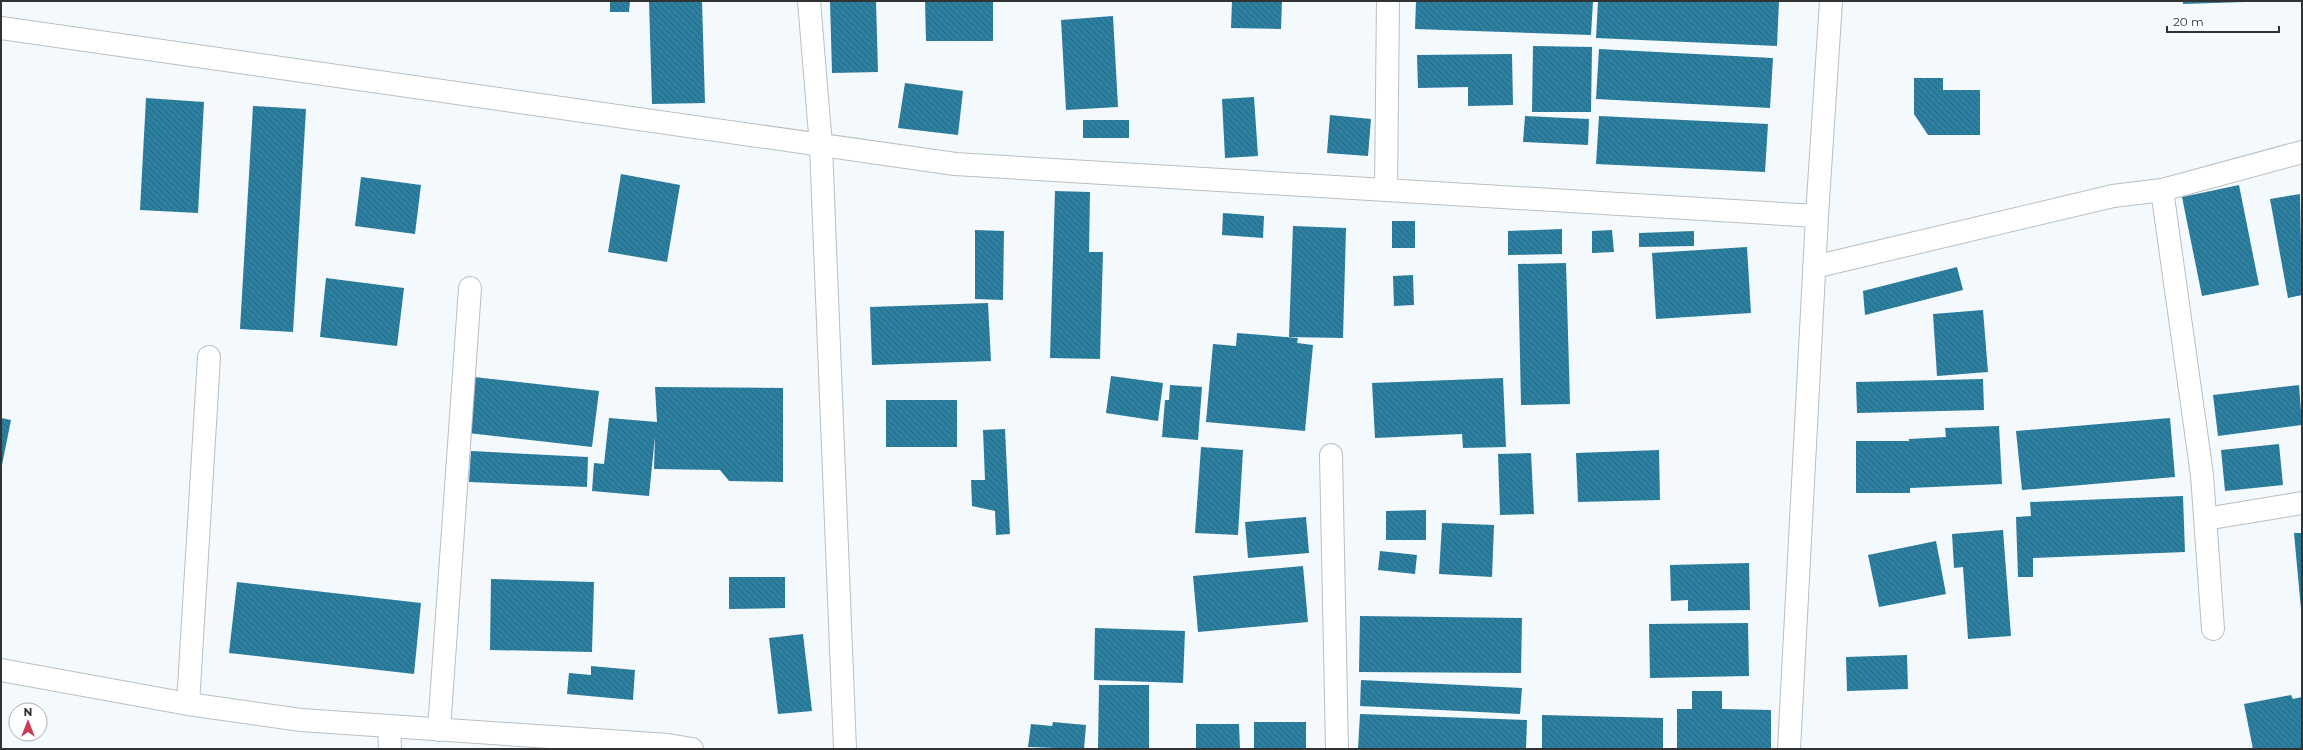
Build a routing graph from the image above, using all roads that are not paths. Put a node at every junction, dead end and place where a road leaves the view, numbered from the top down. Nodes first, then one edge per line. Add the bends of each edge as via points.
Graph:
1 (810, 1) edge
2 (1388, 1) edge
3 (1831, 1) edge
4 (1, 28) edge
5 (821, 146) junction
6 (2302, 152) edge
7 (1386, 190) junction
8 (2162, 190) junction
9 (1817, 216) junction
10 (1814, 267) junction
11 (470, 288) dead end
12 (209, 357) dead end
13 (1331, 455) dead end
14 (2302, 503) edge
15 (2205, 519) junction
16 (2213, 629) dead end
17 (1, 670) edge
18 (188, 704) junction
19 (389, 726) junction
20 (439, 730) junction
21 (390, 749) edge
22 (692, 749) edge
23 (845, 749) edge
24 (1337, 749) edge
25 (1789, 749) edge

1 - 5 street
2 - 7 street
3 - 9 street
4 - 5 street
5 - 7 street via 955,164
5 - 23 street
6 - 8 street
7 - 9 street
8 - 10 street via 2113,196
8 - 15 street via 2202,475
9 - 10 street
10 - 25 street
11 - 20 street
12 - 18 street
13 - 24 street
14 - 15 street
15 - 16 street
17 - 18 street
18 - 19 street via 301,720
19 - 20 street
19 - 21 street
20 - 22 street via 668,745

